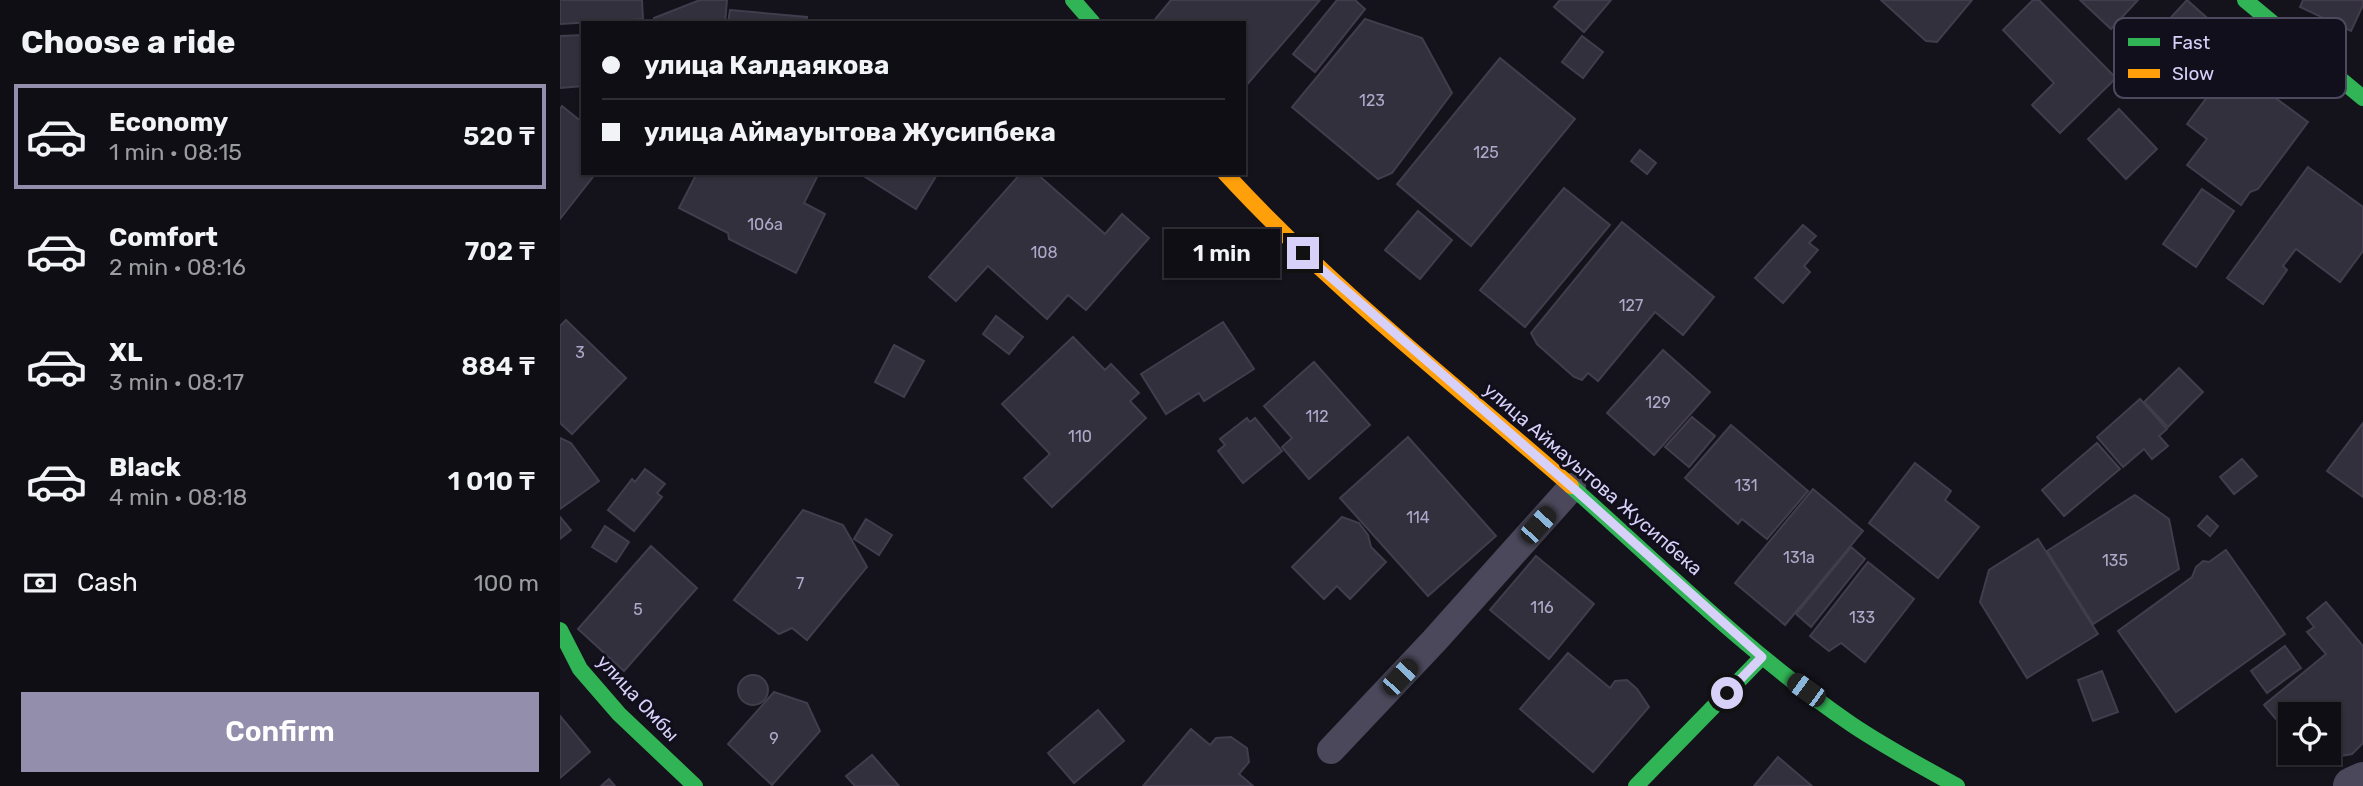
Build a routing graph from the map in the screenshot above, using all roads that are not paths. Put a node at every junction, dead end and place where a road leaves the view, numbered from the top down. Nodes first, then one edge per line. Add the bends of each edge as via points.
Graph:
1 (1073, 0) edge
2 (2245, 0) edge
3 (2267, 18) edge
4 (1091, 21) edge
5 (2346, 84) edge
6 (2363, 98) edge
7 (1227, 175) edge
8 (1572, 487) junction
9 (560, 630) edge
10 (1762, 657) junction
11 (1331, 750) dead end
12 (2363, 781) edge
13 (695, 786) edge
14 (1636, 786) edge
15 (1957, 786) edge
16 (2352, 786) edge

1 - 4 street
2 - 3 street
5 - 6 street
7 - 8 street, улица Аймауытова Жусипбека via 1285,237
8 - 10 street, улица Аймауытова Жусипбека
8 - 11 lane
9 - 13 street, улица Омбы via 580,669 619,715
10 - 14 street
10 - 15 street, улица Аймауытова Жусипбека via 1882,744
12 - 16 street

